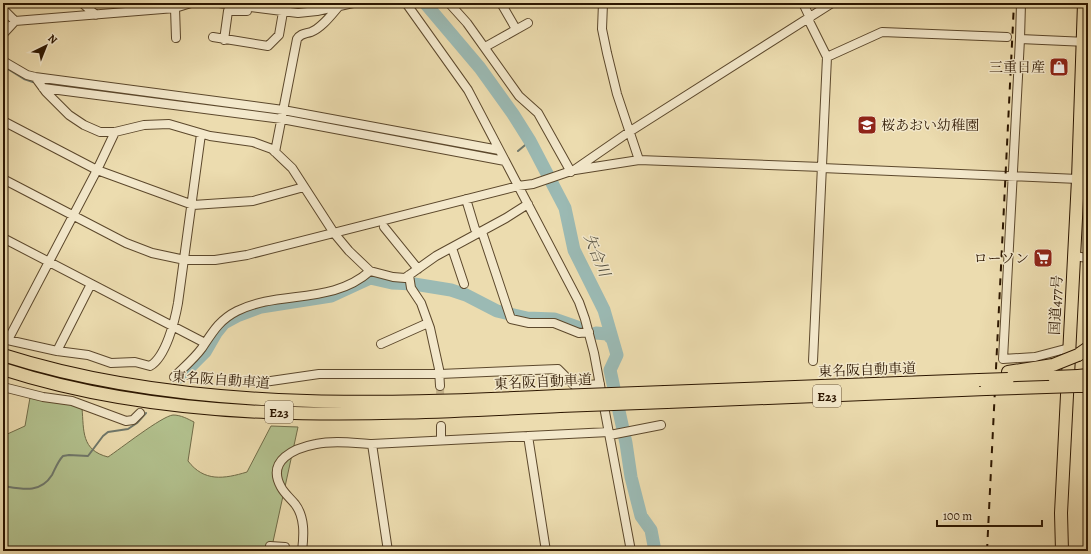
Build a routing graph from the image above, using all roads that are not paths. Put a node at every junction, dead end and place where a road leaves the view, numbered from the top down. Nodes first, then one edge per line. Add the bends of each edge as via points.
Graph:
1 (82, 3) edge
2 (191, 3) edge
3 (219, 3) edge
4 (272, 3) edge
5 (353, 3) edge
6 (406, 3) edge
7 (449, 3) edge
8 (501, 3) edge
9 (603, 3) edge
10 (803, 3) edge
11 (832, 3) edge
12 (1021, 3) edge
13 (1084, 3) edge
14 (339, 4) edge
15 (172, 6) edge
16 (254, 7) junction
17 (3, 8) edge
18 (265, 9) junction
19 (283, 12) junction
20 (96, 15) junction
21 (809, 18) junction
22 (15, 21) junction
23 (528, 23) dead end
24 (516, 29) junction
25 (3, 34) edge
26 (1007, 37) dead end
27 (176, 38) dead end
28 (213, 38) dead end
29 (1020, 39) junction
30 (224, 40) junction
31 (1085, 42) edge
32 (485, 47) junction
33 (827, 57) junction
34 (3, 61) edge
35 (36, 77) junction
36 (43, 88) junction
37 (282, 115) junction
38 (3, 121) edge
39 (115, 132) junction
40 (629, 132) junction
41 (201, 134) junction
42 (499, 150) junction
43 (275, 152) junction
44 (639, 160) junction
45 (505, 161) junction
46 (822, 168) junction
47 (97, 170) junction
48 (572, 171) junction
49 (1012, 177) junction
50 (3, 179) edge
51 (1078, 179) junction
52 (518, 186) junction
53 (304, 187) junction
54 (466, 199) junction
55 (528, 204) junction
56 (193, 205) junction
57 (72, 216) junction
58 (384, 227) dead end
59 (480, 232) junction
60 (334, 233) junction
61 (4, 240) edge
62 (452, 248) junction
63 (1073, 256) junction
64 (1088, 258) edge
65 (185, 260) junction
66 (48, 262) junction
67 (418, 269) junction
68 (370, 271) junction
69 (410, 281) junction
70 (91, 284) junction
71 (464, 284) dead end
72 (428, 323) junction
73 (174, 327) junction
74 (589, 332) junction
75 (5, 340) edge
76 (205, 343) junction
77 (381, 344) dead end
78 (1078, 350) edge
79 (57, 351) junction
80 (3, 355) edge
81 (813, 361) dead end
82 (3, 369) edge
83 (1054, 371) junction
84 (440, 374) junction
85 (174, 377) dead end
86 (1008, 380) junction
87 (982, 381) junction
88 (257, 383) dead end
89 (600, 384) junction
90 (1083, 385) edge
91 (440, 386) tunnel mouth
92 (5, 389) edge
93 (666, 397) junction
94 (559, 401) junction
95 (140, 413) dead end
96 (441, 426) tunnel mouth
97 (661, 426) dead end
98 (611, 434) junction
99 (528, 436) junction
100 (441, 440) junction
101 (372, 444) junction
102 (1061, 513) junction
103 (270, 546) dead end
104 (285, 551) edge
105 (302, 551) edge
106 (388, 551) edge
107 (546, 551) edge
108 (631, 551) edge
109 (1056, 551) edge
110 (1062, 551) edge

1 - 20 street
2 - 15 street
3 - 16 street
4 - 18 street
5 - 14 street
6 - 42 street via 468,90
7 - 32 street
8 - 24 street
9 - 40 street via 603,35
10 - 21 street
11 - 21 street
12 - 29 street
13 - 31 highway, 国道477号
14 - 19 street via 305,13
14 - 37 street via 327,20 311,32 301,34 297,39
15 - 20 street
15 - 27 street
16 - 18 street
16 - 30 street via 250,11 228,11
17 - 22 street
18 - 19 street
19 - 30 street via 279,35 268,46
20 - 22 street
21 - 33 street
21 - 40 street
22 - 25 street
23 - 24 street
24 - 32 street
26 - 33 street via 882,32
28 - 30 street
29 - 31 street
29 - 49 street
31 - 51 highway, 国道477号
32 - 48 street via 519,96 538,113
33 - 46 street
34 - 35 street via 27,75
35 - 36 street
35 - 37 street
36 - 37 street
36 - 39 street via 69,116 100,132
37 - 42 street
37 - 43 street
37 - 45 street
38 - 47 street
39 - 41 street via 164,123
39 - 47 street
40 - 44 street
40 - 48 street
41 - 43 street via 253,142
41 - 56 street
42 - 45 street
43 - 53 street via 288,163
44 - 46 street
44 - 48 street
45 - 52 street
46 - 49 street
46 - 81 street
47 - 56 street
47 - 57 street
48 - 52 street via 533,184
49 - 51 street
49 - 78 street via 1003,359
50 - 57 street
51 - 63 highway, 国道477号
52 - 54 street
52 - 55 street
53 - 56 street via 253,201
53 - 60 street
54 - 59 street via 475,229
54 - 60 street
55 - 59 street
55 - 74 street via 579,302
56 - 65 street
57 - 65 street via 136,248
57 - 66 street
58 - 67 street
59 - 62 street
59 - 74 street via 511,319 529,323 560,324 582,334
60 - 65 street via 235,257 207,261
60 - 68 street
61 - 66 street
62 - 67 street
62 - 71 street
63 - 64 street
63 - 78 highway, 国道477号
65 - 73 street
66 - 70 street
66 - 75 street
67 - 69 street
68 - 69 street
68 - 76 street via 364,277 330,291 309,297 258,303 237,311 222,320
69 - 72 street
70 - 73 street
70 - 79 street
72 - 77 street
72 - 84 street
73 - 76 street
73 - 79 street via 156,363 150,366 135,362 111,363 88,355
74 - 89 street
75 - 79 street
76 - 85 street
78 - 83 highway, bridge
78 - 102 highway, 国道477号
80 - 94 highway, 東名阪自動車道 / E23 via 112,382 199,395 352,401
82 - 94 highway, 東名阪自動車道 / E23 via 95,392 200,407 297,413 342,413
83 - 86 highway, 東名阪自動車道
83 - 90 highway, 東名阪自動車道, bridge
84 - 88 street via 319,374
84 - 89 street via 558,369 575,386
84 - 91 street
86 - 87 highway, 東名阪自動車道, bridge
86 - 87 highway
86 - 90 highway, 東名阪自動車道, bridge
87 - 93 highway, 東名阪自動車道 / E23
87 - 93 highway, 東名阪自動車道 / E23 via 825,386
89 - 98 street
92 - 95 street via 72,401 126,421 133,420
93 - 94 highway, 東名阪自動車道 / E23, bridge
96 - 100 street
97 - 98 street
98 - 99 street
98 - 108 street
99 - 100 street
99 - 107 street
100 - 101 street
101 - 105 street via 315,444 290,453 280,460 280,487 295,504 302,517
101 - 106 street
102 - 109 highway, 国道477号
102 - 110 highway, 国道477号
103 - 104 street via 285,547

